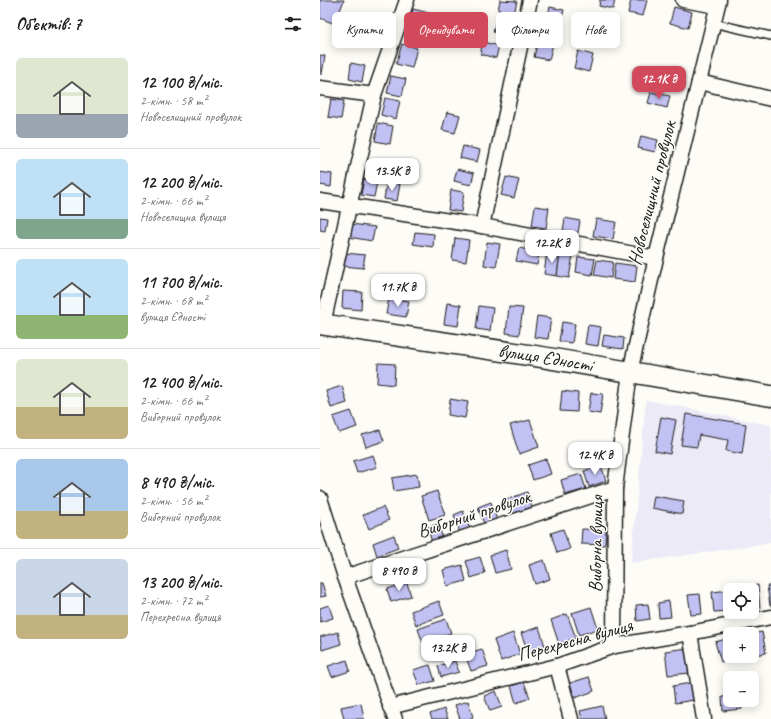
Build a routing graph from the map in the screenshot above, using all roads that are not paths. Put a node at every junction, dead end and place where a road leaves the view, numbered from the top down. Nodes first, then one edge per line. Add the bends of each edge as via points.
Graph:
1 (407, 0) edge
2 (530, 0) edge
3 (683, 0) edge
4 (718, 3) edge
5 (713, 23) junction
6 (771, 36) edge
7 (699, 82) junction
8 (320, 88) edge
9 (374, 95) junction
10 (771, 99) edge
11 (320, 201) edge
12 (348, 205) junction
13 (482, 226) junction
14 (656, 258) junction
15 (322, 324) edge
16 (630, 372) junction
17 (771, 396) edge
18 (615, 488) junction
19 (320, 498) edge
20 (345, 577) junction
21 (771, 617) edge
22 (690, 633) junction
23 (614, 646) junction
24 (557, 666) junction
25 (392, 713) edge
26 (571, 719) edge
27 (704, 719) edge

1 - 9 street
2 - 13 street
3 - 4 street
4 - 5 street, Новоселищний провулок
5 - 6 lane
5 - 7 street, Новоселищний провулок
7 - 10 street
7 - 14 street, Новоселищний провулок
8 - 9 street
9 - 12 street
11 - 12 street
12 - 13 street
12 - 15 street
13 - 14 street
14 - 16 street, Новоселищний провулок
15 - 16 main road, вулиця Єдності
16 - 17 main road, вулиця Єдності
16 - 18 street, Виборна вулиця
18 - 20 street, Виборний провулок
18 - 23 street, Виборна вулиця
19 - 20 street
20 - 25 street
21 - 22 street, Перехресна вулиця
22 - 23 street, Перехресна вулиця
22 - 27 street
23 - 24 street, Перехресна вулиця
24 - 25 street, Перехресна вулиця
24 - 26 street

